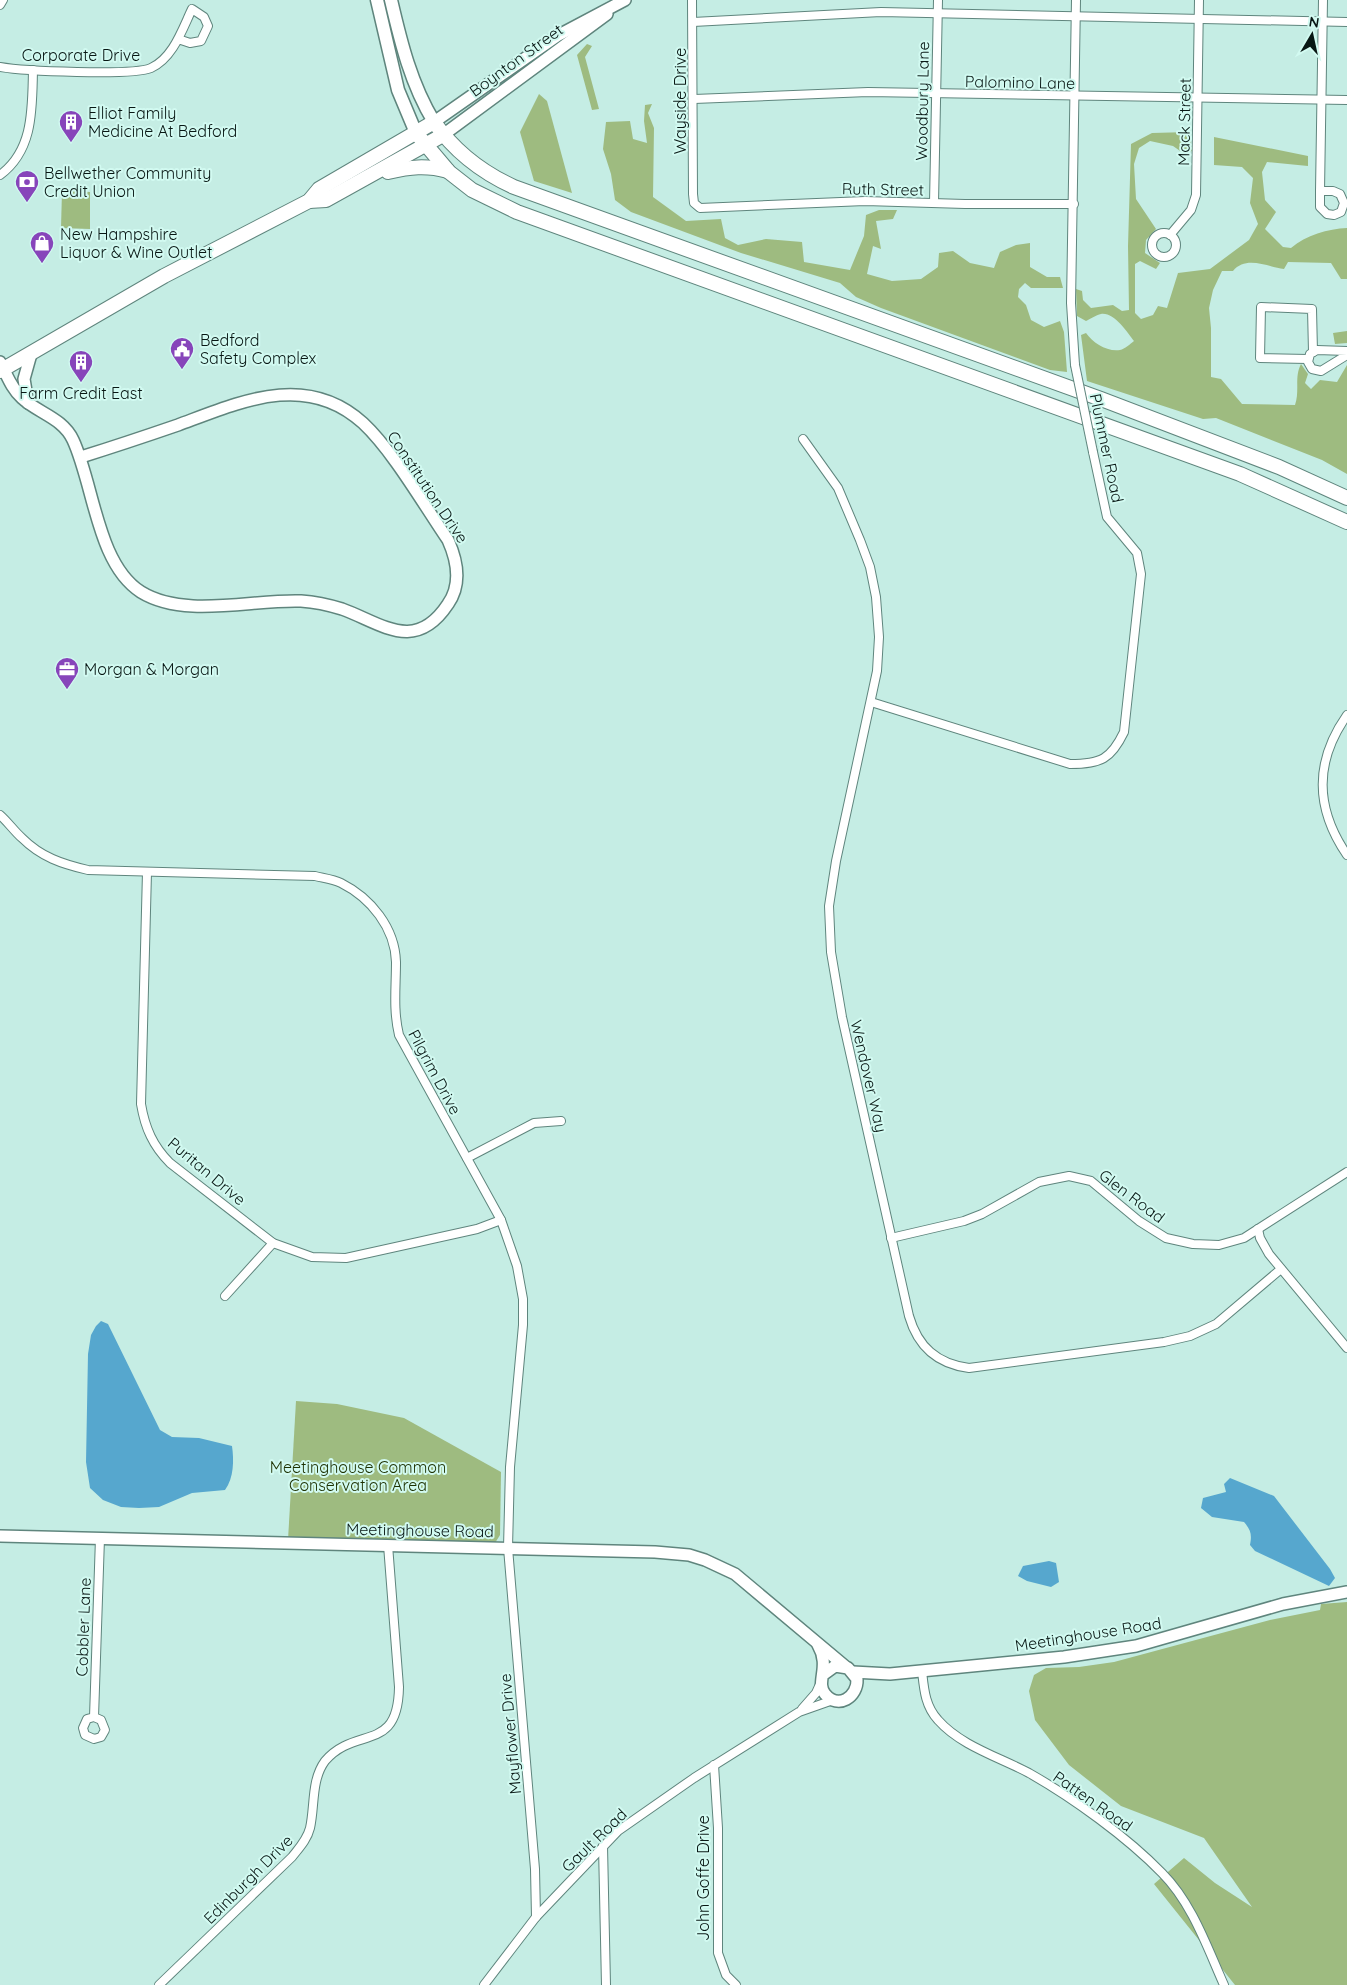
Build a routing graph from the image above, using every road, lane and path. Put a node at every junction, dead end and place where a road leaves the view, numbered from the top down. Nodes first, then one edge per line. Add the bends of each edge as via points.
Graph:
1 (3, 0) edge
2 (196, 0) edge
3 (377, 0) edge
4 (391, 0) edge
5 (625, 0) edge
6 (692, 0) edge
7 (938, 0) edge
8 (1076, 0) edge
9 (1199, 0) edge
10 (1323, 0) edge
11 (0, 5) edge
12 (192, 9) junction
13 (938, 12) junction
14 (1075, 16) junction
15 (1199, 18) junction
16 (1322, 21) junction
17 (693, 22) junction
18 (1347, 22) edge
19 (178, 39) junction
20 (0, 67) edge
21 (33, 70) junction
22 (936, 94) junction
23 (1075, 96) junction
24 (1198, 98) junction
25 (694, 99) junction
26 (1320, 99) junction
27 (1347, 100) edge
28 (434, 122) junction
29 (416, 133) junction
30 (443, 135) junction
31 (424, 145) junction
32 (449, 172) junction
33 (375, 174) junction
34 (0, 175) edge
35 (1320, 191) dead end
36 (309, 201) junction
37 (694, 203) joint
38 (934, 203) junction
39 (1074, 204) junction
40 (1170, 235) dead end
41 (1347, 350) edge
42 (31, 354) junction
43 (1310, 355) junction
44 (1347, 355) edge
45 (1, 367) edge
46 (28, 402) junction
47 (803, 439) dead end
48 (81, 457) junction
49 (1347, 498) edge
50 (1347, 522) edge
51 (871, 702) junction
52 (1347, 715) edge
53 (0, 815) edge
54 (1347, 855) edge
55 (147, 872) junction
56 (561, 1121) dead end
57 (467, 1158) junction
58 (1347, 1172) edge
59 (501, 1220) junction
60 (1258, 1229) junction
61 (891, 1238) junction
62 (273, 1243) junction
63 (1281, 1269) junction
64 (225, 1296) dead end
65 (1347, 1348) edge
66 (0, 1536) edge
67 (100, 1538) junction
68 (388, 1545) junction
69 (508, 1548) junction
70 (1347, 1592) edge
71 (811, 1638) junction
72 (849, 1669) junction
73 (922, 1671) junction
74 (890, 1674) junction
75 (822, 1677) junction
76 (856, 1688) junction
77 (833, 1700) junction
78 (799, 1712) junction
79 (94, 1717) dead end
80 (714, 1765) junction
81 (603, 1846) junction
82 (536, 1917) junction
83 (159, 1985) edge
84 (484, 1985) edge
85 (606, 1985) edge
86 (736, 1985) edge
87 (1224, 1985) edge

1 - 11 street
2 - 12 street, Corporate Drive
3 - 29 main road via 398,90
4 - 28 main road via 410,75
5 - 28 street, Boynton Street via 557,36
5 - 30 street, Boynton Street
6 - 17 street, Wayside Drive
7 - 13 street, Woodbury Lane
8 - 14 street, Plummer Road
9 - 15 street, Mack Street
10 - 16 street
12 - 19 street, Corporate Drive
12 - 19 street via 207,21 207,32 196,43
13 - 14 street
13 - 17 street via 848,12
13 - 22 street, Woodbury Lane
14 - 15 street
14 - 23 street, Plummer Road
15 - 16 street
15 - 24 street, Mack Street
16 - 18 street
16 - 26 street
17 - 25 street, Wayside Drive
19 - 21 street, Corporate Drive via 157,64 139,71
20 - 21 street, Corporate Drive
21 - 34 street via 28,136 15,160
22 - 23 street, Palomino Lane
22 - 25 street, Palomino Lane via 868,92
22 - 38 street, Woodbury Lane
23 - 24 street, Palomino Lane
23 - 39 street, Plummer Road
24 - 26 street, Palomino Lane
24 - 40 street, Mack Street via 1196,195 1191,210
25 - 37 street, Wayside Drive
26 - 27 street, Palomino Lane
26 - 35 street
28 - 29 highway
28 - 30 highway
29 - 31 highway
29 - 36 highway via 319,189
30 - 31 highway, Boynton Street
30 - 49 highway via 472,163 514,187 1101,399 1279,467
31 - 32 highway
31 - 33 highway, Boynton Street
32 - 33 highway via 431,166
32 - 50 highway via 472,190 518,212 1223,468
33 - 36 highway, Boynton Street via 326,200
36 - 42 highway via 164,276
37 - 38 street, Ruth Street via 700,208 716,209 865,201
38 - 39 street, Ruth Street
39 - 51 street, Plummer Road, bridge via 1071,304 1075,365 1107,517 1137,553 1141,574 1124,732 1110,754 1099,762 1070,764
41 - 43 street
42 - 45 highway
42 - 46 street via 24,379
43 - 43 street via 1312,308 1261,307 1260,358
43 - 44 street via 1310,367 1319,371
45 - 46 street, Constitution Drive via 14,389
46 - 48 street, Constitution Drive via 64,426
47 - 51 street, Wendover Way via 838,488 870,566 879,637
48 - 48 street, Constitution Drive via 109,551 127,581 154,599 179,606 313,602 343,610 380,628 404,632 426,626 450,603 457,571 448,540 371,432 333,403 296,394 263,397
51 - 61 street, Wendover Way via 837,854 828,926 834,978
52 - 54 street via 1328,750 1322,782 1330,823
53 - 55 street, Pilgrim Drive via 40,854 64,865 88,870
55 - 57 street, Pilgrim Drive via 315,876 340,882 361,895 378,913 390,935 396,960 394,1002 399,1035
55 - 62 street, Puritan Drive via 140,1087 144,1120 158,1151 170,1163
56 - 57 street via 534,1123
57 - 59 street, Pilgrim Drive
58 - 60 street, Glen Road
59 - 62 street, Puritan Drive via 477,1229 346,1258 312,1257
59 - 69 street, Pilgrim Drive via 517,1266 523,1300 510,1467
60 - 61 street, Glen Road via 1236,1241 1219,1244 1175,1241 1144,1224 1091,1182 1069,1176 1039,1182 964,1221
60 - 63 street via 1263,1245
61 - 63 street, Wendover Way via 916,1336 940,1360 969,1368 1190,1336 1216,1324
62 - 64 street
63 - 65 street
66 - 67 street, Meetinghouse Road
67 - 68 street, Meetinghouse Road
67 - 79 street, Cobbler Lane
68 - 69 street, Meetinghouse Road
68 - 83 street, Edinburgh Drive via 399,1687 399,1704 394,1720 381,1732 335,1751 324,1763 316,1779 310,1829 302,1844
69 - 71 street, Meetinghouse Road via 689,1555 742,1579
69 - 82 street, Mayflower Drive via 535,1869
70 - 73 street, Meetinghouse Road via 1283,1604 1136,1646 1064,1657
71 - 72 street, Meetinghouse Road
71 - 75 street, Meetinghouse Road via 823,1654
72 - 74 street, Meetinghouse Road
72 - 75 street, Meetinghouse Road via 835,1666
72 - 76 street via 857,1680
73 - 74 street, Meetinghouse Road
73 - 87 street, Patten Road via 928,1705 951,1733 1030,1774 1132,1846 1164,1874 1193,1916
74 - 76 street, Meetinghouse Road
75 - 77 street, Meetinghouse Road via 825,1694
75 - 78 street, Gault Road via 816,1693
76 - 77 street, Meetinghouse Road via 846,1700
77 - 78 street, Gault Road
78 - 80 street, Gault Road
80 - 81 street, Gault Road via 632,1820
80 - 86 street, John Goffe Drive via 718,1828 718,1952 726,1975
81 - 82 street, Gault Road
81 - 85 street
82 - 84 street, Gault Road

